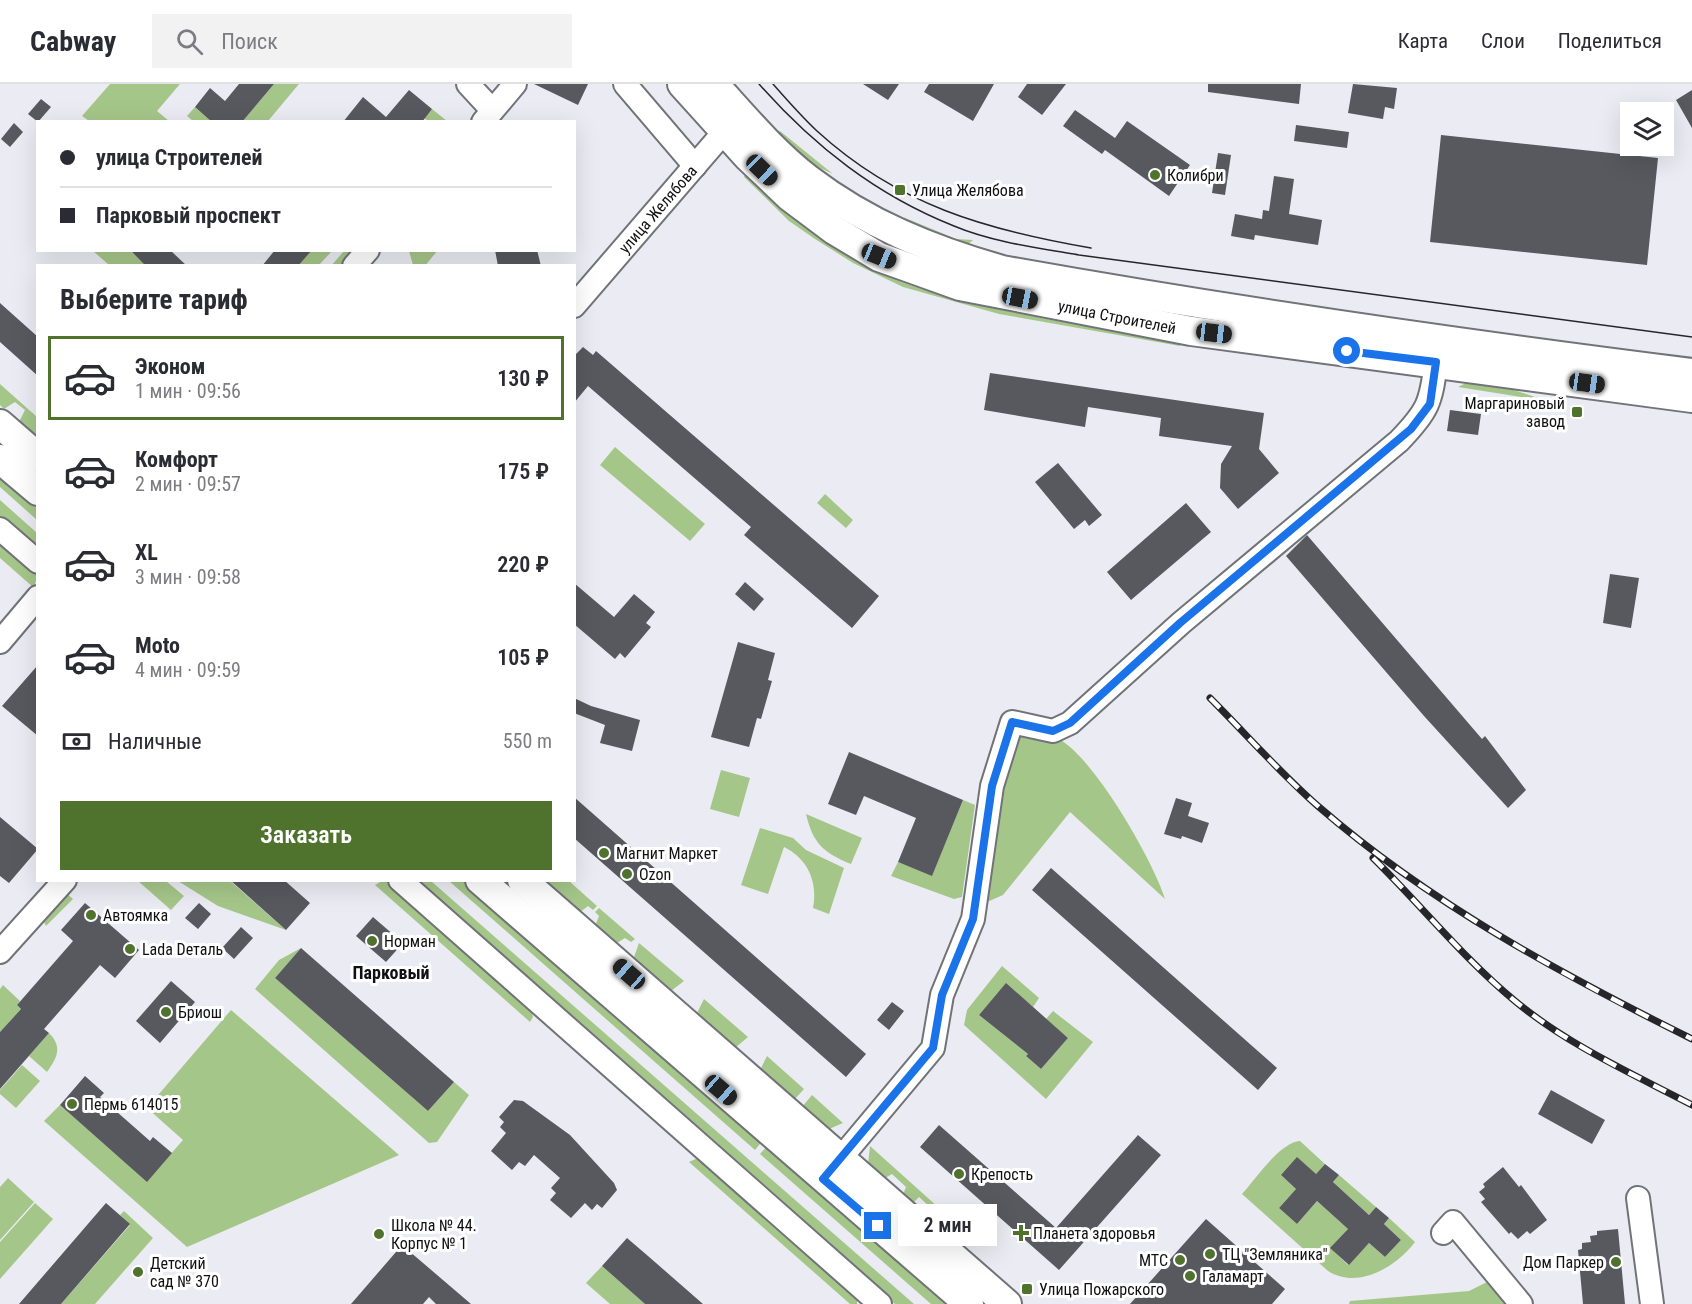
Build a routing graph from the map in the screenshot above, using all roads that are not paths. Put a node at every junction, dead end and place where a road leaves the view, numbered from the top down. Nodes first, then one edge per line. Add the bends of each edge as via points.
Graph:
1 (468, 84) edge
2 (515, 84) edge
3 (625, 84) edge
4 (682, 84) edge
5 (714, 84) edge
6 (487, 116) edge
7 (731, 121) junction
8 (695, 166) junction
9 (366, 252) edge
10 (356, 264) edge
11 (576, 304) edge
12 (1436, 362) junction
13 (1692, 373) edge
14 (1692, 398) edge
15 (0, 424) edge
16 (36, 455) edge
17 (0, 459) edge
18 (36, 489) edge
19 (0, 529) edge
20 (36, 560) edge
21 (36, 599) edge
22 (0, 642) edge
23 (64, 882) edge
24 (402, 882) edge
25 (482, 882) edge
26 (524, 882) edge
27 (0, 952) edge
28 (831, 1169) junction
29 (1638, 1198) dead end
30 (1443, 1233) dead end
31 (880, 1304) edge
32 (969, 1304) edge
33 (1007, 1304) edge
34 (1521, 1304) edge
35 (1652, 1304) edge

1 - 6 street
2 - 6 street
3 - 8 street
4 - 7 main road, улица Строителей
5 - 7 main road, улица Строителей
7 - 8 street, улица Желябова
7 - 12 main road, улица Строителей via 790,197 834,230 879,256 960,286 1191,331
7 - 13 main road, улица Строителей via 849,208 892,232 1002,270 1431,340
8 - 11 street, улица Желябова
9 - 10 street
12 - 14 main road, улица Строителей
12 - 28 street via 1430,404 1399,441 1180,623 1070,723 1053,731 1012,722 992,786 973,919 942,995 933,1048
15 - 16 main road
17 - 18 main road
19 - 20 street
21 - 22 street
23 - 27 street
24 - 31 street
25 - 28 main road
26 - 28 main road
28 - 32 main road
28 - 33 main road
29 - 35 street
30 - 34 street via 1453,1222

